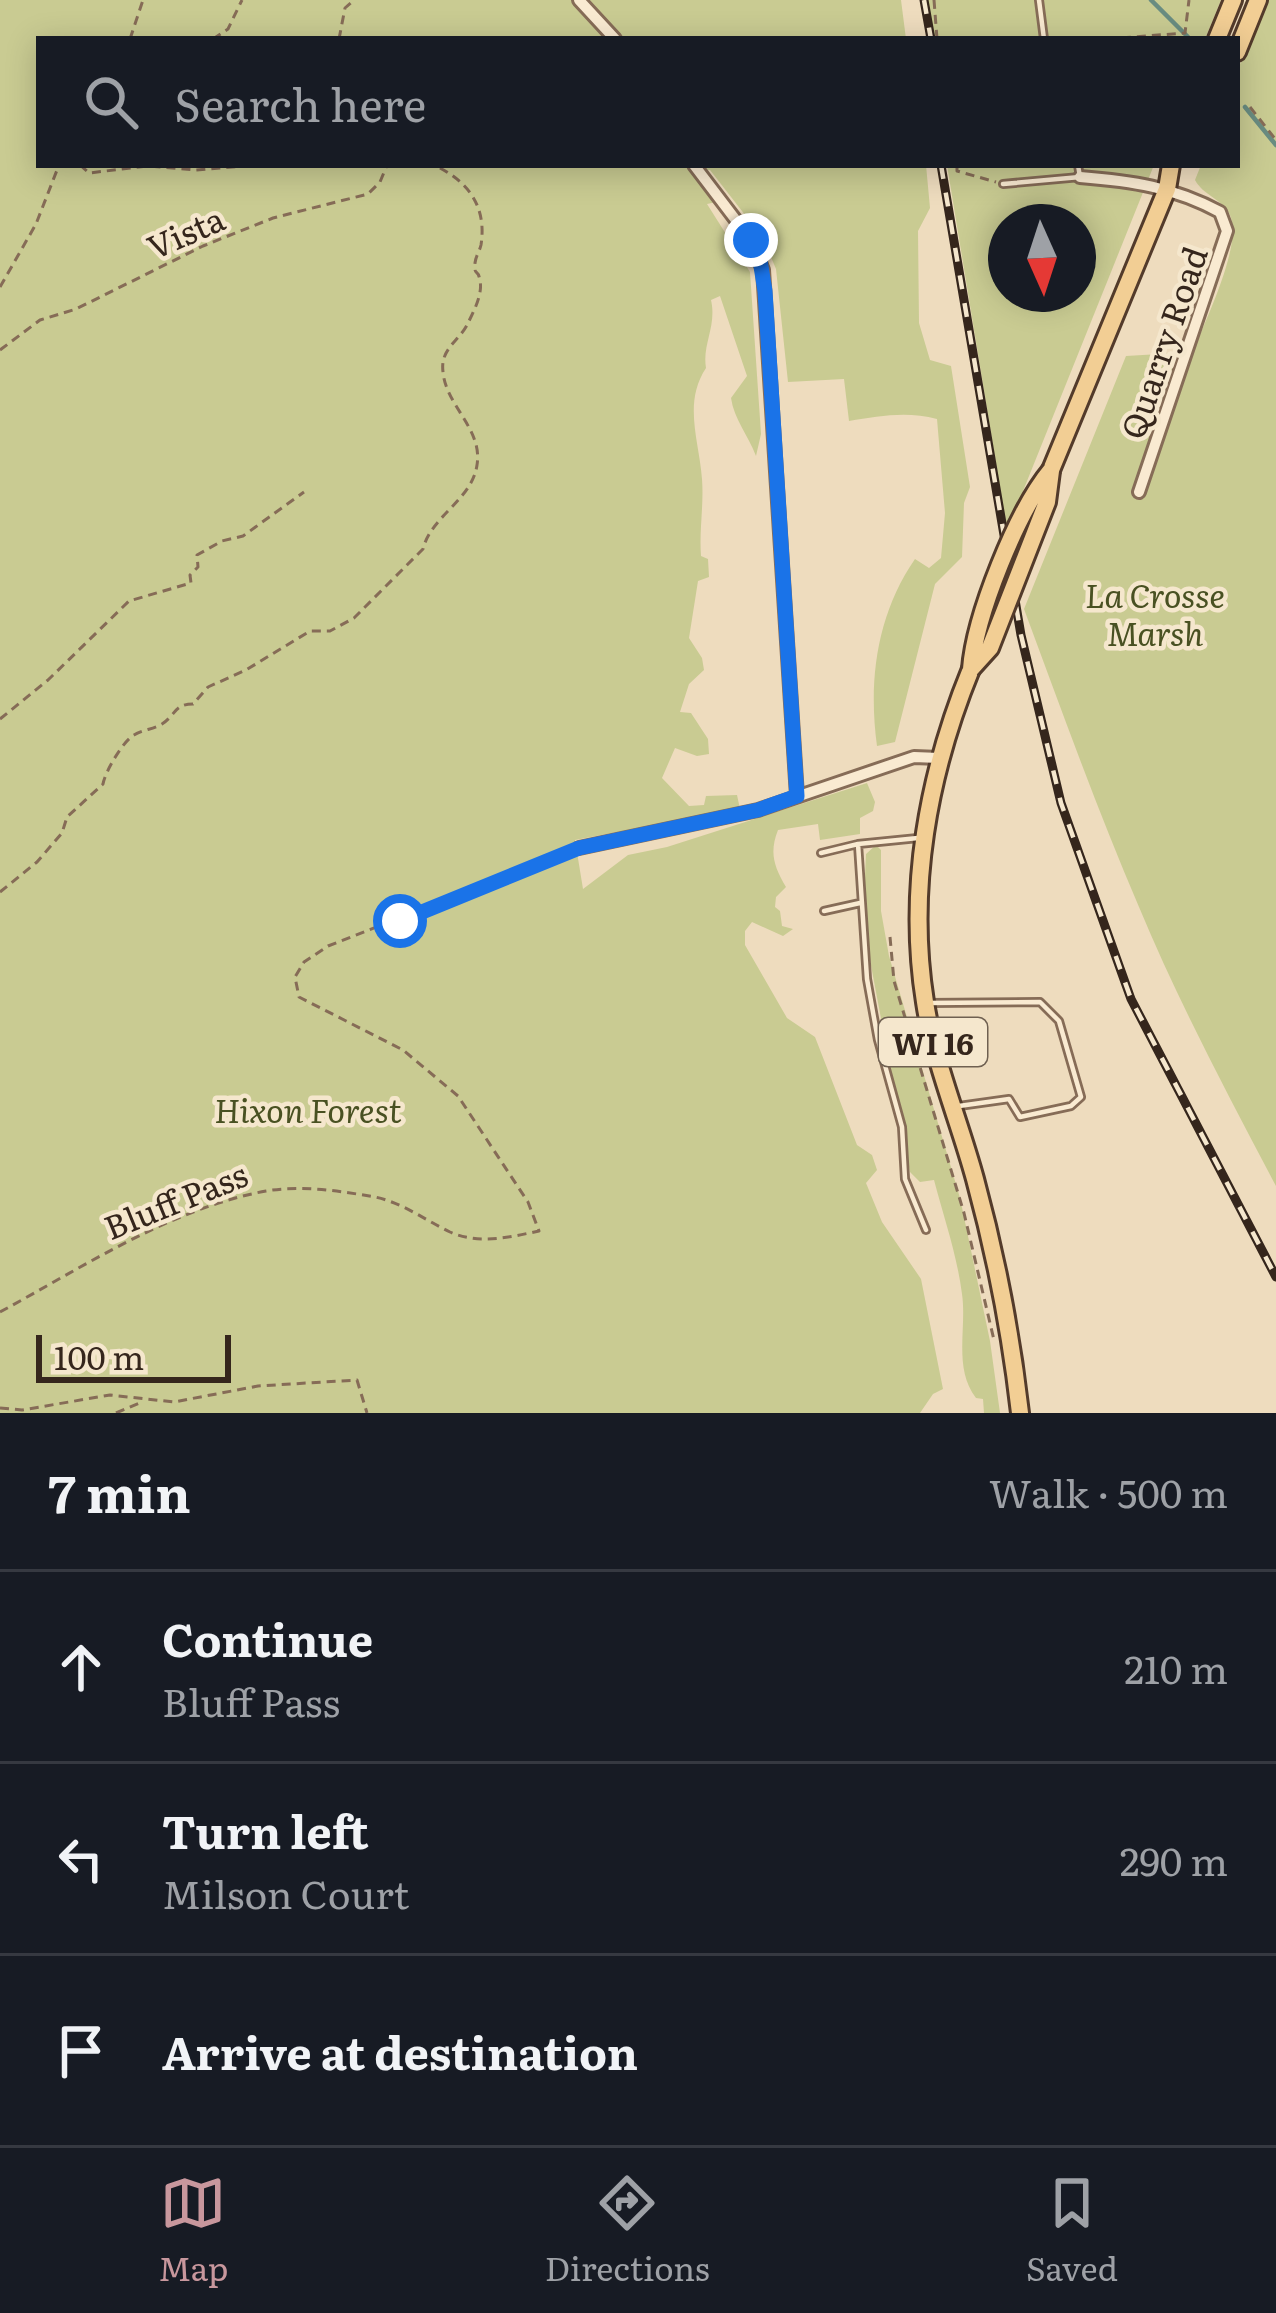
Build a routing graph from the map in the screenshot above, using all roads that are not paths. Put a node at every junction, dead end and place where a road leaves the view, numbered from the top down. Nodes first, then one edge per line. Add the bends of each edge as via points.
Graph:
1 (579, 0) edge
2 (1039, 0) edge
3 (1233, 0) edge
4 (1258, 0) edge
5 (612, 36) edge
6 (1044, 36) edge
7 (1218, 36) edge
8 (1240, 45) edge
9 (696, 168) edge
10 (1171, 168) edge
11 (1183, 168) edge
12 (1079, 171) edge
13 (1003, 184) road end
14 (1167, 189) junction
15 (1139, 492) dead end
16 (939, 758) junction
17 (797, 796) junction
18 (925, 838) junction
19 (857, 844) junction
20 (579, 848) road end
21 (821, 853) dead end
22 (860, 903) junction
23 (824, 911) dead end
24 (925, 1003) junction
25 (953, 1107) junction
26 (926, 1231) dead end
27 (1020, 1413) edge

1 - 5 street
2 - 6 lane
3 - 7 main road
4 - 8 main road
9 - 17 street via 751,240 763,270
10 - 14 main road, WI 16
11 - 14 main road, WI 16
12 - 13 lane
12 - 14 street, Quarry Road
14 - 15 street, Quarry Road via 1220,212 1227,231
14 - 16 main road, WI 16, bridge via 1051,470 1031,494 973,639 971,669
16 - 17 street via 914,757
16 - 18 main road, WI 16
17 - 20 street
18 - 19 lane
18 - 24 main road, WI 16
19 - 21 lane
19 - 22 lane
22 - 23 lane
22 - 26 lane via 905,1179
24 - 25 main road, WI 16
24 - 25 lane via 1040,1002 1058,1021 1081,1097 1020,1117 1009,1099
25 - 27 main road, WI 16 via 1002,1292

